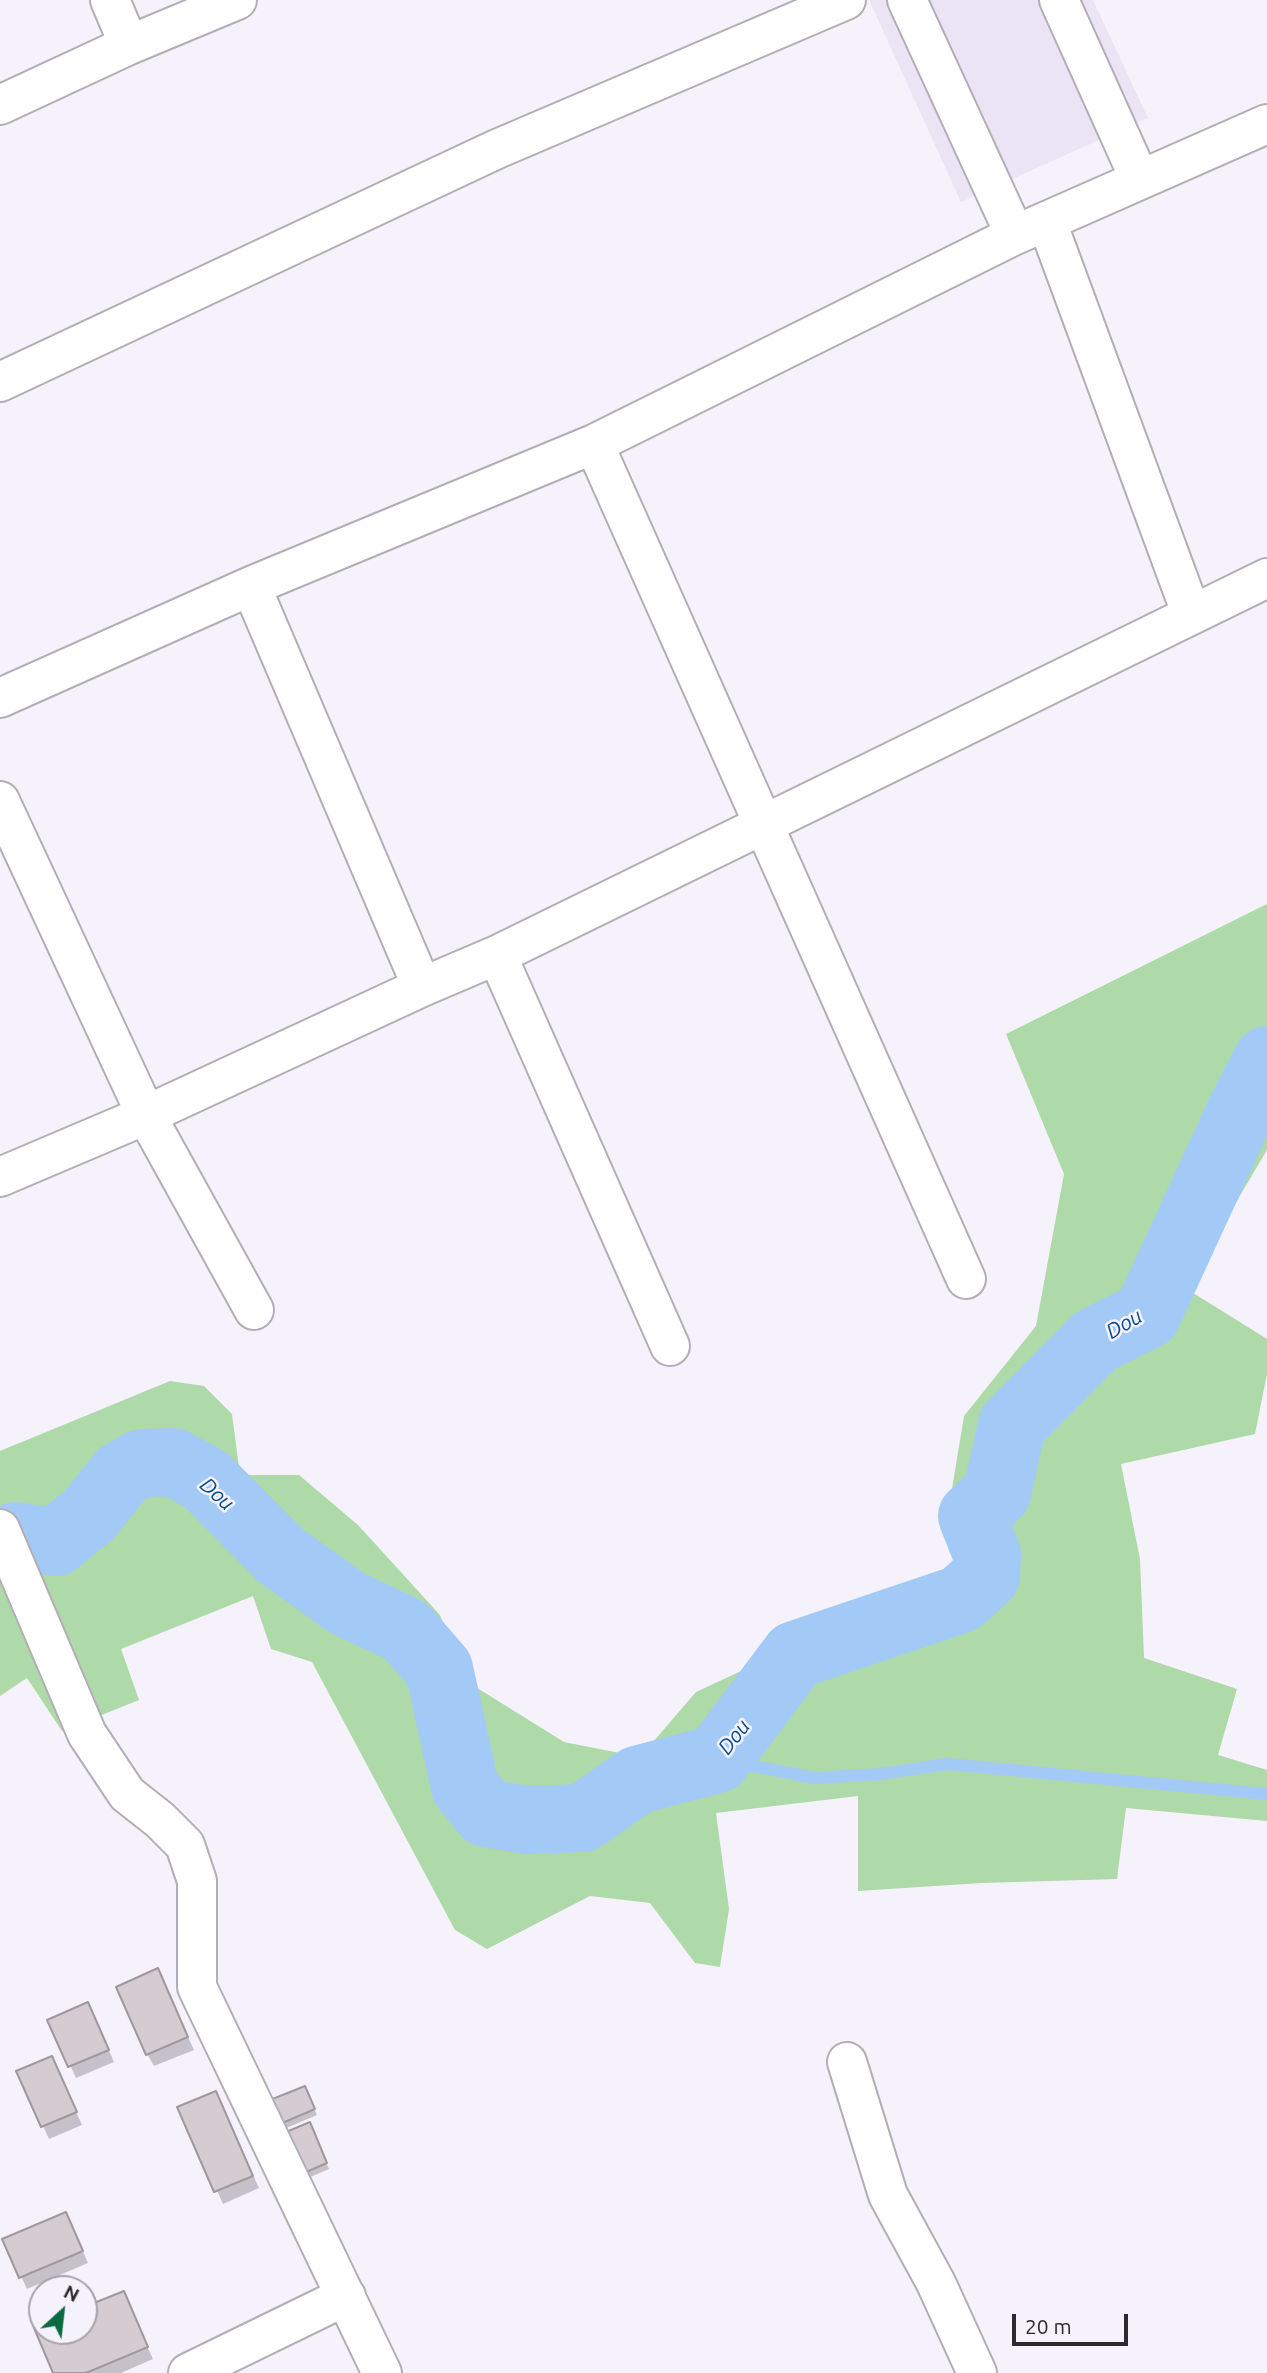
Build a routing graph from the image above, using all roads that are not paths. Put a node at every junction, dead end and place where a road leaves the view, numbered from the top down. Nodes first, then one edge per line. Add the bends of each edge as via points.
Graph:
1 (110, 0) edge
2 (237, 0) edge
3 (846, 0) edge
4 (908, 0) edge
5 (1059, 0) edge
6 (130, 46) junction
7 (0, 105) edge
8 (1267, 124) edge
9 (1140, 180) junction
10 (1031, 228) junction
11 (0, 382) edge
12 (594, 444) junction
13 (1267, 578) edge
14 (251, 586) junction
15 (1191, 613) junction
16 (0, 698) edge
17 (0, 802) edge
18 (762, 825) junction
19 (497, 955) junction
20 (422, 987) junction
21 (146, 1115) junction
22 (0, 1177) edge
23 (966, 1279) dead end
24 (254, 1310) dead end
25 (670, 1346) dead end
26 (0, 1529) edge
27 (847, 2062) dead end
28 (346, 2295) junction
29 (188, 2373) edge
30 (382, 2373) edge
31 (977, 2373) edge

1 - 6 street
2 - 6 street
3 - 11 street via 497,149
4 - 10 street
5 - 9 street
6 - 7 street
8 - 9 street
9 - 10 street
10 - 12 street
10 - 15 street
12 - 14 street
12 - 18 street
13 - 15 street
14 - 16 street
14 - 20 street
15 - 18 street
17 - 21 street
18 - 19 street
18 - 23 street
19 - 20 street
19 - 25 street
20 - 21 street
21 - 22 street
21 - 24 street
26 - 28 street via 86,1734 127,1794 185,1845 197,1881 197,1987
27 - 31 street via 888,2195 936,2283
28 - 29 street
28 - 30 street

